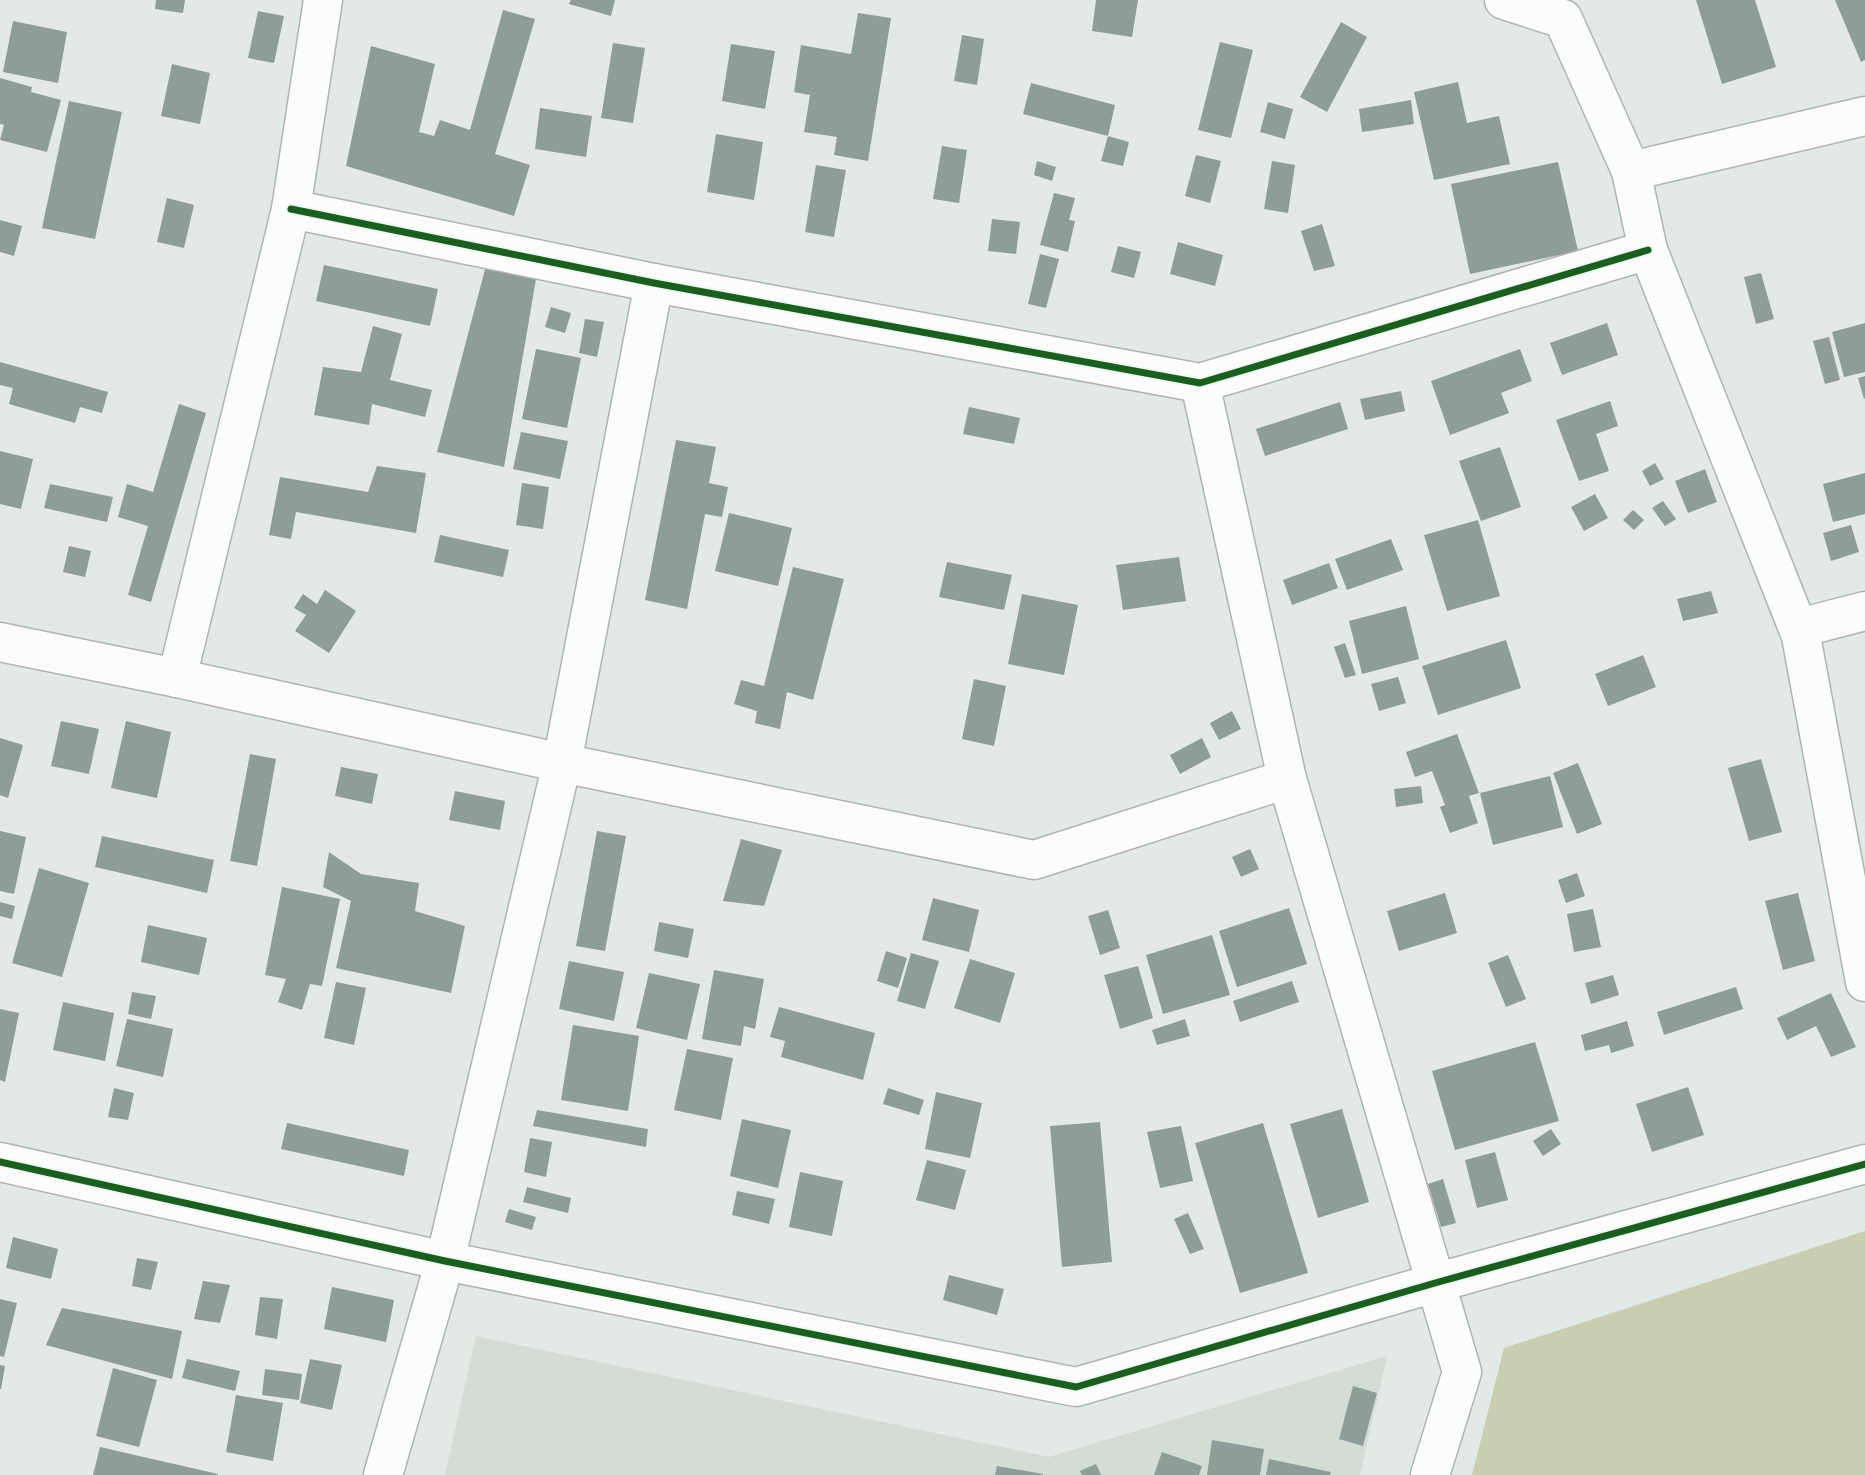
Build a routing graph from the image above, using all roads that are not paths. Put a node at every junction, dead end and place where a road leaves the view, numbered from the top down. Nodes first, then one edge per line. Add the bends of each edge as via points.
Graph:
1 (323, 0) edge
2 (1504, 0) edge
3 (1865, 116) edge
4 (1631, 170) junction
5 (291, 209) junction
6 (1648, 250) junction
7 (654, 282) junction
8 (1200, 383) junction
9 (1865, 611) edge
10 (1798, 628) junction
11 (0, 642) edge
12 (177, 678) junction
13 (562, 763) junction
14 (1287, 779) junction
15 (1865, 982) edge
16 (0, 1162) edge
17 (1865, 1164) edge
18 (445, 1261) junction
19 (1435, 1283) junction
20 (383, 1475) edge
21 (1430, 1475) edge

1 - 5 street
2 - 4 street via 1563,19
3 - 4 street
4 - 6 street
5 - 7 street
5 - 12 street
6 - 8 street
6 - 10 street
7 - 8 street
7 - 13 street
8 - 14 street
9 - 10 street
10 - 15 street
11 - 12 street
12 - 13 street
13 - 14 street via 1034,860
13 - 18 street
14 - 19 street
16 - 18 street
17 - 19 street
18 - 19 street via 1076,1387
18 - 20 street
19 - 21 street via 1462,1373

